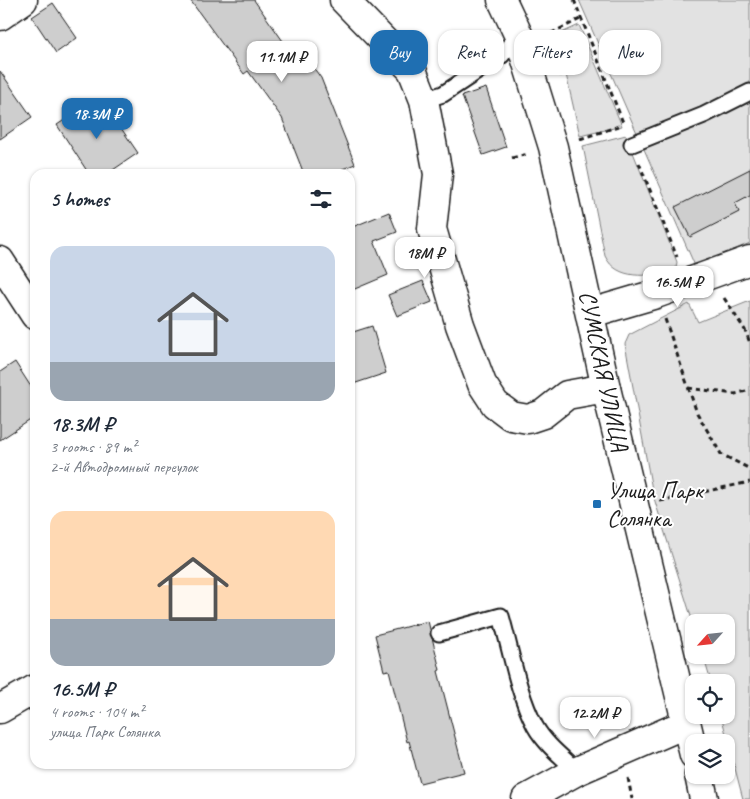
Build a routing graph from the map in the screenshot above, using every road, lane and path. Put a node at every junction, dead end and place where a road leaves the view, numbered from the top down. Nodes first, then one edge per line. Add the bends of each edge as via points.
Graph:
1 (23, 0) edge
2 (344, 0) edge
3 (502, 0) edge
4 (0, 16) edge
5 (582, 18) dead end
6 (516, 30) edge
7 (514, 39) edge
8 (531, 75) edge
9 (562, 78) dead end
10 (750, 92) edge
11 (424, 100) junction
12 (632, 144) dead end
13 (750, 260) edge
14 (0, 261) edge
15 (708, 275) junction
16 (656, 294) junction
17 (30, 307) edge
18 (591, 313) junction
19 (750, 343) edge
20 (606, 388) junction
21 (688, 388) junction
22 (750, 390) edge
23 (750, 469) edge
24 (750, 482) edge
25 (635, 506) junction
26 (439, 633) dead end
27 (30, 692) edge
28 (0, 709) edge
29 (688, 734) edge
30 (685, 743) edge
31 (577, 771) junction
32 (701, 784) edge
33 (526, 799) edge
34 (704, 799) edge

1 - 4 street
2 - 11 street via 412,70
3 - 6 street, СУМСКАЯ УЛИЦА
5 - 9 path via 550,34
7 - 11 lane via 502,55 443,94
8 - 18 street, СУМСКАЯ УЛИЦА via 553,147
10 - 12 lane
11 - 20 street via 438,174 432,229 460,325 482,384 495,404 511,416 528,419 543,414 567,395
13 - 15 street
14 - 17 street
15 - 16 street
15 - 19 path via 745,330
16 - 18 street
16 - 21 path
18 - 20 street, СУМСКАЯ УЛИЦА
20 - 25 street, СУМСКАЯ УЛИЦА
21 - 22 path via 735,394
21 - 23 path via 697,414 722,454
24 - 25 path
25 - 29 street, СУМСКАЯ УЛИЦА
26 - 31 lane via 501,616 535,726 548,745
27 - 28 street
30 - 31 street
31 - 33 street
32 - 34 street

